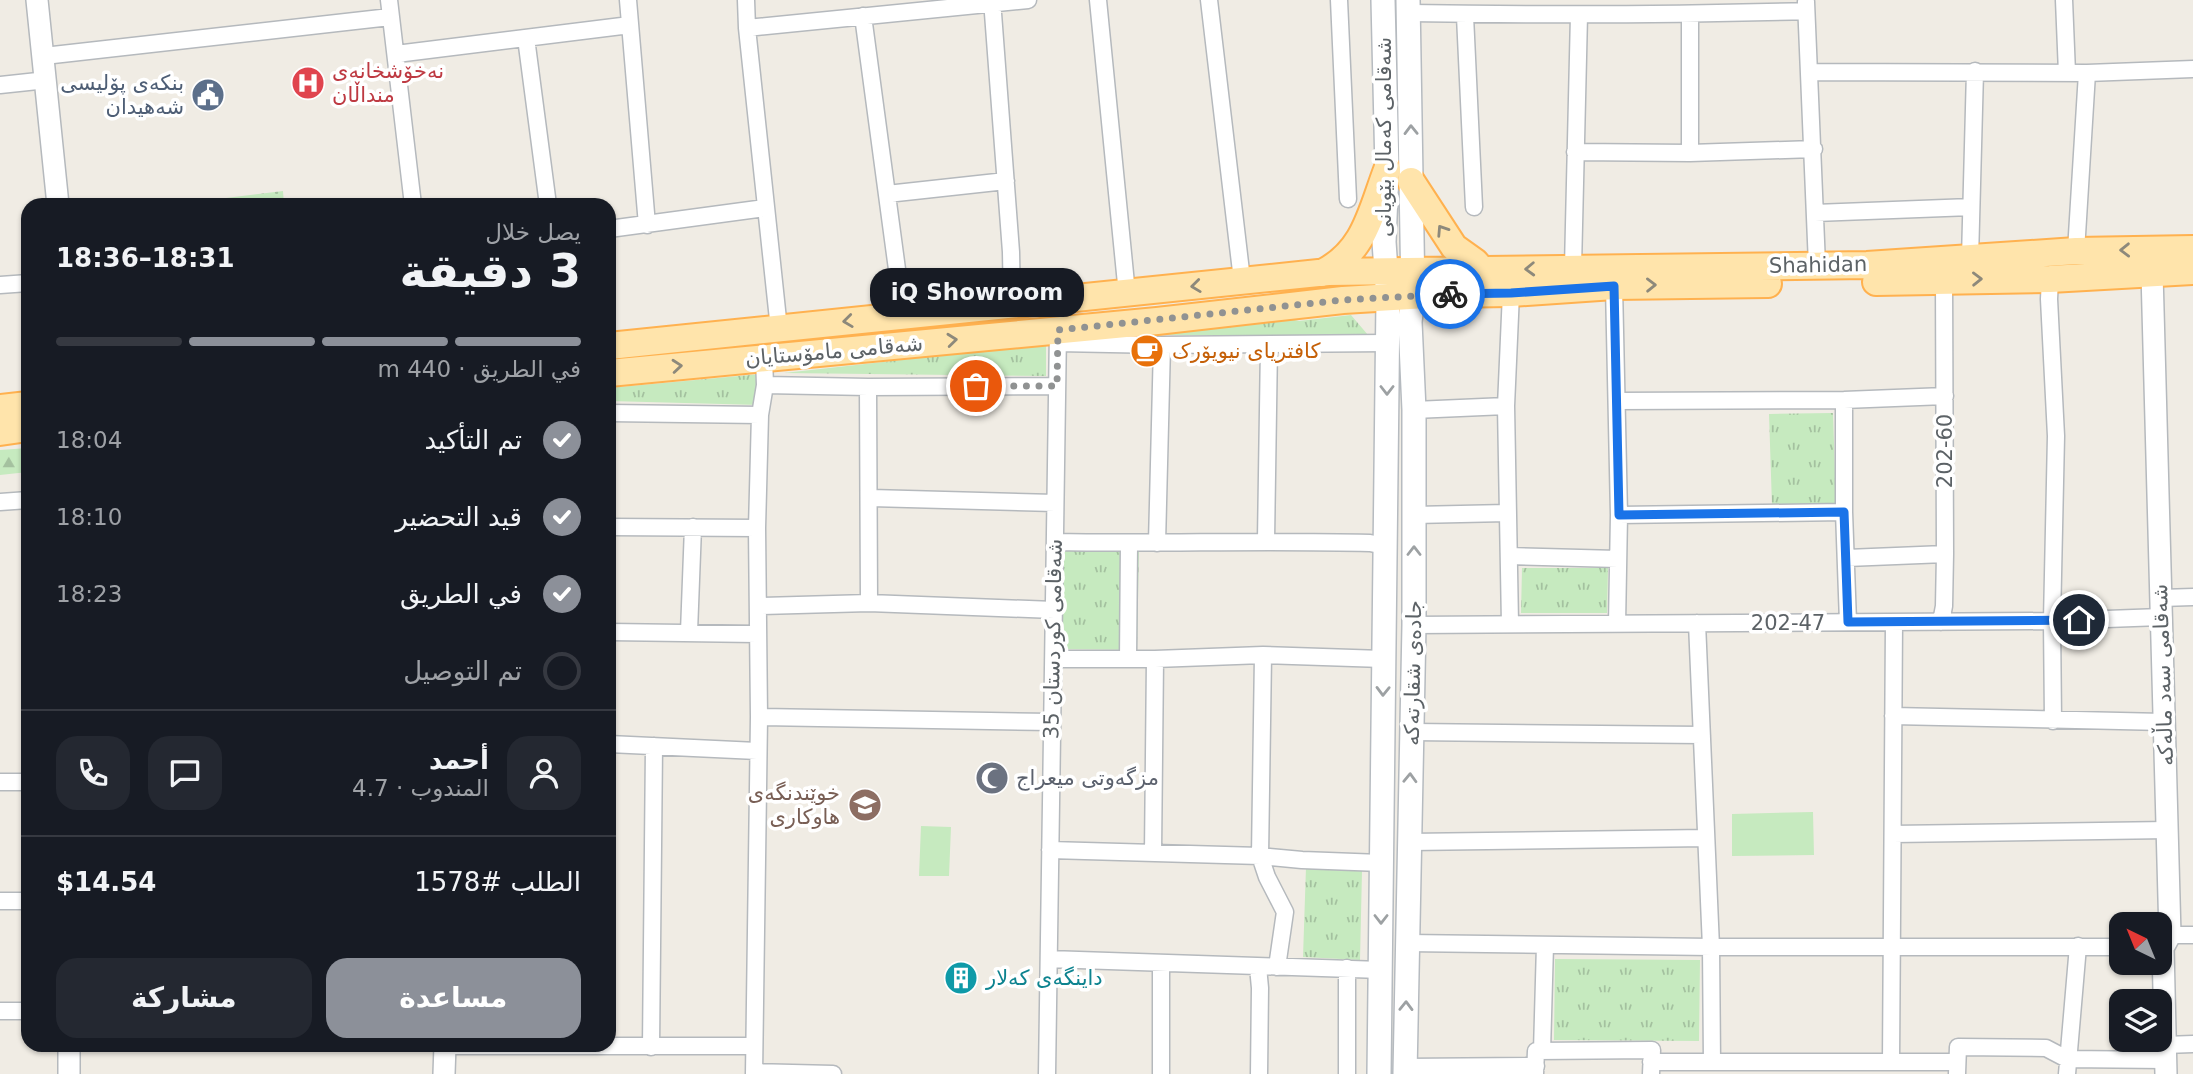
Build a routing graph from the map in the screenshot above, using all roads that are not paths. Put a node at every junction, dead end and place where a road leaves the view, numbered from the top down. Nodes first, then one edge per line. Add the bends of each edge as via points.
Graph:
1 (37, 0) edge
2 (628, 0) edge
3 (746, 0) edge
4 (1028, 0) edge
5 (1098, 0) edge
6 (1209, 0) edge
7 (1339, 0) edge
8 (1383, 0) edge
9 (2064, 0) edge
10 (992, 2) edge
11 (1806, 5) edge
12 (1408, 7) edge
13 (390, 8) edge
14 (1690, 14) junction
15 (1579, 15) junction
16 (863, 16) junction
17 (1465, 16) junction
18 (630, 25) junction
19 (747, 28) junction
20 (526, 38) junction
21 (396, 54) junction
22 (44, 56) junction
23 (2193, 69) edge
24 (1975, 71) junction
25 (1810, 72) junction
26 (2067, 73) junction
27 (2087, 73) junction
28 (47, 79) junction
29 (0, 85) edge
30 (1814, 149) junction
31 (1575, 152) junction
32 (1690, 153) junction
33 (1387, 170) junction
34 (1006, 181) junction
35 (1411, 181) junction
36 (887, 194) junction
37 (57, 198) edge
38 (412, 198) edge
39 (547, 198) edge
40 (1348, 199) dead end
41 (1474, 207) dead end
42 (1971, 207) junction
43 (765, 208) junction
44 (1815, 213) junction
45 (647, 225) junction
46 (616, 228) edge
47 (2193, 249) edge
48 (2076, 251) junction
49 (1970, 259) junction
50 (1817, 265) junction
51 (1573, 267) junction
52 (1482, 270) junction
53 (2193, 271) edge
54 (1322, 273) junction
55 (2152, 273) junction
56 (1868, 274) junction
57 (2050, 279) junction
58 (1242, 280) junction
59 (1944, 280) junction
60 (21, 284) edge
61 (1413, 284) junction
62 (0, 285) edge
63 (1614, 286) junction
64 (1511, 293) junction
65 (1127, 294) junction
66 (1012, 305) junction
67 (903, 314) junction
68 (779, 329) junction
69 (1058, 337) junction
70 (1387, 342) junction
71 (616, 345) edge
72 (1162, 345) junction
73 (1269, 345) junction
74 (764, 358) junction
75 (616, 372) edge
76 (765, 385) junction
77 (1057, 386) junction
78 (868, 387) junction
79 (1945, 396) junction
80 (1844, 400) junction
81 (1617, 401) junction
82 (21, 406) edge
83 (1506, 406) junction
84 (0, 408) edge
85 (1414, 410) junction
86 (616, 413) edge
87 (761, 415) junction
88 (21, 429) edge
89 (0, 432) edge
90 (871, 498) junction
91 (21, 500) edge
92 (0, 502) edge
93 (1055, 503) junction
94 (1844, 512) junction
95 (1507, 513) junction
96 (1415, 515) junction
97 (1619, 515) junction
98 (616, 527) edge
99 (693, 527) junction
100 (757, 528) junction
101 (1266, 540) junction
102 (1055, 542) junction
103 (1129, 543) junction
104 (1157, 543) junction
105 (1385, 546) junction
106 (1945, 554) junction
107 (1509, 556) junction
108 (1847, 558) junction
109 (1618, 559) junction
110 (2193, 597) edge
111 (869, 603) junction
112 (758, 606) junction
113 (2161, 607) junction
114 (1054, 610) junction
115 (2052, 621) junction
116 (1848, 622) junction
117 (1894, 622) junction
118 (1941, 622) junction
119 (1697, 623) junction
120 (1510, 624) junction
121 (1617, 624) junction
122 (1414, 625) junction
123 (616, 632) edge
124 (689, 632) junction
125 (757, 634) junction
126 (1263, 654) junction
127 (1053, 659) junction
128 (1128, 659) junction
129 (1155, 659) junction
130 (1383, 659) junction
131 (1893, 716) junction
132 (759, 717) junction
133 (2053, 720) junction
134 (1052, 722) junction
135 (2164, 722) junction
136 (1412, 732) junction
137 (1702, 735) junction
138 (616, 744) edge
139 (654, 746) junction
140 (757, 751) junction
141 (0, 782) edge
142 (21, 782) edge
143 (2168, 830) junction
144 (1893, 834) junction
145 (1706, 838) junction
146 (1409, 842) junction
147 (1050, 850) junction
148 (1153, 853) junction
149 (1260, 856) junction
150 (1381, 863) junction
151 (0, 901) edge
152 (21, 901) edge
153 (2165, 912) edge
154 (2193, 935) edge
155 (2172, 941) edge
156 (1407, 943) junction
157 (1545, 945) junction
158 (2078, 946) junction
159 (1711, 947) junction
160 (1892, 947) junction
161 (2109, 947) edge
162 (1049, 959) junction
163 (1161, 964) junction
164 (1258, 967) junction
165 (1277, 967) junction
166 (1347, 968) junction
167 (1381, 970) junction
168 (2164, 975) edge
169 (0, 1011) edge
170 (21, 1011) edge
171 (1405, 1035) junction
172 (1380, 1037) junction
173 (2193, 1044) edge
174 (754, 1046) junction
175 (616, 1047) edge
176 (651, 1047) junction
177 (69, 1052) edge
178 (445, 1052) edge
179 (2165, 1060) edge
180 (1712, 1062) junction
181 (1891, 1062) junction
182 (1537, 1064) edge
183 (2067, 1067) edge
184 (1651, 1068) edge
185 (1957, 1068) edge
186 (1405, 1071) edge
187 (754, 1073) edge
188 (69, 1074) edge
189 (444, 1074) edge
190 (833, 1074) edge
191 (1047, 1074) edge
192 (1161, 1074) edge
193 (1259, 1074) edge
194 (1347, 1074) edge
195 (1379, 1074) edge

1 - 22 street
2 - 18 street
3 - 19 street
4 - 10 street
5 - 65 street
6 - 58 street
7 - 40 street
8 - 33 main road, شەقامی کەمال بێویانی
9 - 26 street
10 - 16 street
10 - 34 street
11 - 14 street
11 - 25 street
12 - 17 street
35 -> 12 main road, شەقامی کەمال بێویانی
13 - 21 street
13 - 22 street
14 - 15 street
14 - 32 street
15 - 17 street
15 - 31 street
16 - 19 street
16 - 36 street
17 - 41 street
18 - 20 street
18 - 45 street
19 - 43 street
20 - 21 street
20 - 39 street
21 - 38 street
22 - 28 street
23 - 27 street
24 - 25 street
24 - 26 street
24 - 42 street
25 - 30 street
26 - 27 street
27 - 48 street
28 - 29 street
28 - 37 street
30 - 32 street
30 - 44 street
31 - 32 street
31 - 51 street
33 - 54 main road via 1357,246 1342,262
33 - 61 main road, شەقامی کەمال بێویانی via 1384,242
34 - 36 street
34 - 66 street
52 -> 35 main road via 1454,247
35 - 61 main road, شەقامی کەمال بێویانی
36 - 67 street
42 - 44 street
42 - 49 street
43 - 45 street
43 - 68 street
44 - 50 street
45 - 46 street
47 -> 48 main road, Shahidan
48 - 49 main road, Shahidan
49 - 56 main road, Shahidan
50 - 51 main road, Shahidan
50 - 56 main road, Shahidan
51 -> 52 main road, Shahidan
52 - 61 main road, Shahidan
53 - 55 main road
54 - 58 main road, شەقامی مامۆستایان
54 - 61 main road, شەقامی مامۆستایان
55 - 57 main road
55 - 113 street, شەقامی سەد ماڵەکە
56 - 59 main road
63 -> 56 main road
59 -> 57 main road
57 - 115 street via 2056,436
58 -> 65 main road, شەقامی مامۆستایان
59 - 79 street, 202-60
60 - 62 street
61 - 64 main road
61 - 69 main road, شەقامی مامۆستایان via 1343,300
61 - 70 main road, جادەی شقارتەکە
61 - 85 main road, جادەی شقارتەکە
63 - 64 main road
63 - 81 street
64 - 83 street
65 - 66 main road, شەقامی مامۆستایان
66 - 67 main road, شەقامی مامۆستایان
67 -> 68 main road, شەقامی مامۆستایان
68 - 71 main road, شەقامی مامۆستایان
69 - 72 street
74 -> 69 main road, شەقامی مامۆستایان
69 - 77 street, شەقامی کوردستان 35
70 - 73 street
70 -> 105 main road, جادەی شقارتەکە
72 - 73 street
72 - 104 street
73 - 101 street
75 -> 74 main road, شەقامی مامۆستایان
74 - 76 street
76 - 78 street
76 - 87 street
77 - 78 street
77 - 93 street, شەقامی کوردستان 35
78 - 90 street
79 - 80 street
79 - 106 street, 202-60
80 - 81 street
80 - 94 street
81 - 97 street
82 - 84 main road
83 - 85 street
83 - 95 street
85 - 96 main road, جادەی شقارتەکە
86 - 87 street
87 - 100 street
88 - 89 main road
90 - 93 street
90 - 111 street
91 - 92 street
93 - 102 street, شەقامی کوردستان 35
94 - 97 street
94 - 108 street
95 - 96 street
95 - 107 street
122 -> 96 main road, جادەی شقارتەکە
97 - 109 street
98 - 99 street
99 - 100 street
99 - 124 street
100 - 112 street
101 - 104 street
101 - 105 street
102 - 103 street
102 - 114 street, شەقامی کوردستان 35
103 - 104 street
103 - 128 street
105 - 130 main road, جادەی شقارتەکە
106 - 108 street
106 - 118 street, 202-60
107 - 109 street
107 - 120 street
108 - 116 street
109 - 121 street
110 - 113 street, 202-47
111 - 112 street
111 - 114 street
112 - 125 street
113 - 115 street, 202-47
113 - 135 street, شەقامی سەد ماڵەکە
114 - 127 street, شەقامی کوردستان 35
115 - 118 street, 202-47
115 - 133 street
116 - 117 street, 202-47
116 - 119 street, 202-47
117 - 118 street, 202-47
117 - 131 street
119 - 121 street, 202-47
119 - 137 street
120 - 121 street, 202-47
120 - 122 street, 202-47
122 - 136 main road, جادەی شقارتەکە
123 - 124 street
124 - 125 street
125 - 132 street
126 - 129 street
126 - 130 street
126 - 149 street
127 - 128 street
127 - 134 street, شەقامی کوردستان 35
128 - 129 street
129 - 148 street
130 -> 150 main road, جادەی شقارتەکە
131 - 133 street
131 - 144 street
132 - 134 street
132 - 140 street
133 - 135 street
134 - 147 street, شەقامی کوردستان 35
135 - 143 street, شەقامی سەد ماڵەکە
136 - 137 street
146 -> 136 main road, جادەی شقارتەکە
137 - 145 street
138 - 139 street
139 - 140 street
139 - 176 street
140 - 174 street
141 - 142 street
143 - 144 street
143 - 153 street, شەقامی سەد ماڵەکە
144 - 160 street
145 - 146 street
145 - 159 street
146 - 156 main road, جادەی شقارتەکە
147 - 148 street
147 - 162 street, شەقامی کوردستان 35
148 - 149 street
149 - 150 street
149 - 165 street via 1285,912
150 -> 167 main road, جادەی شقارتەکە
151 - 152 street
154 - 155 street
156 - 157 street
171 -> 156 main road, جادەی شقارتەکە
157 - 159 street
157 - 182 street
158 - 160 street
158 - 161 street
158 - 183 street
159 - 160 street
159 - 180 street
160 - 181 street
162 - 163 street
162 - 191 street, شەقامی کوردستان 35
163 - 164 street
163 - 192 street
164 - 165 street
164 - 193 street
165 - 166 street
166 - 167 street
166 - 194 street
167 - 172 main road, جادەی شقارتەکە
168 - 179 street, شەقامی سەد ماڵەکە
169 - 170 street
171 - 172 main road
171 - 186 main road, جادەی شقارتەکە
172 - 195 main road, جادەی شقارتەکە
173 - 179 street
174 - 176 street
174 - 187 street
175 - 176 street
177 - 188 street
178 - 189 street
179 - 183 street
180 - 181 street
180 - 184 street
181 - 185 street
182 - 184 street via 1652,1050
182 - 186 street
183 - 185 street via 2046,1048 1958,1047
187 - 190 street

